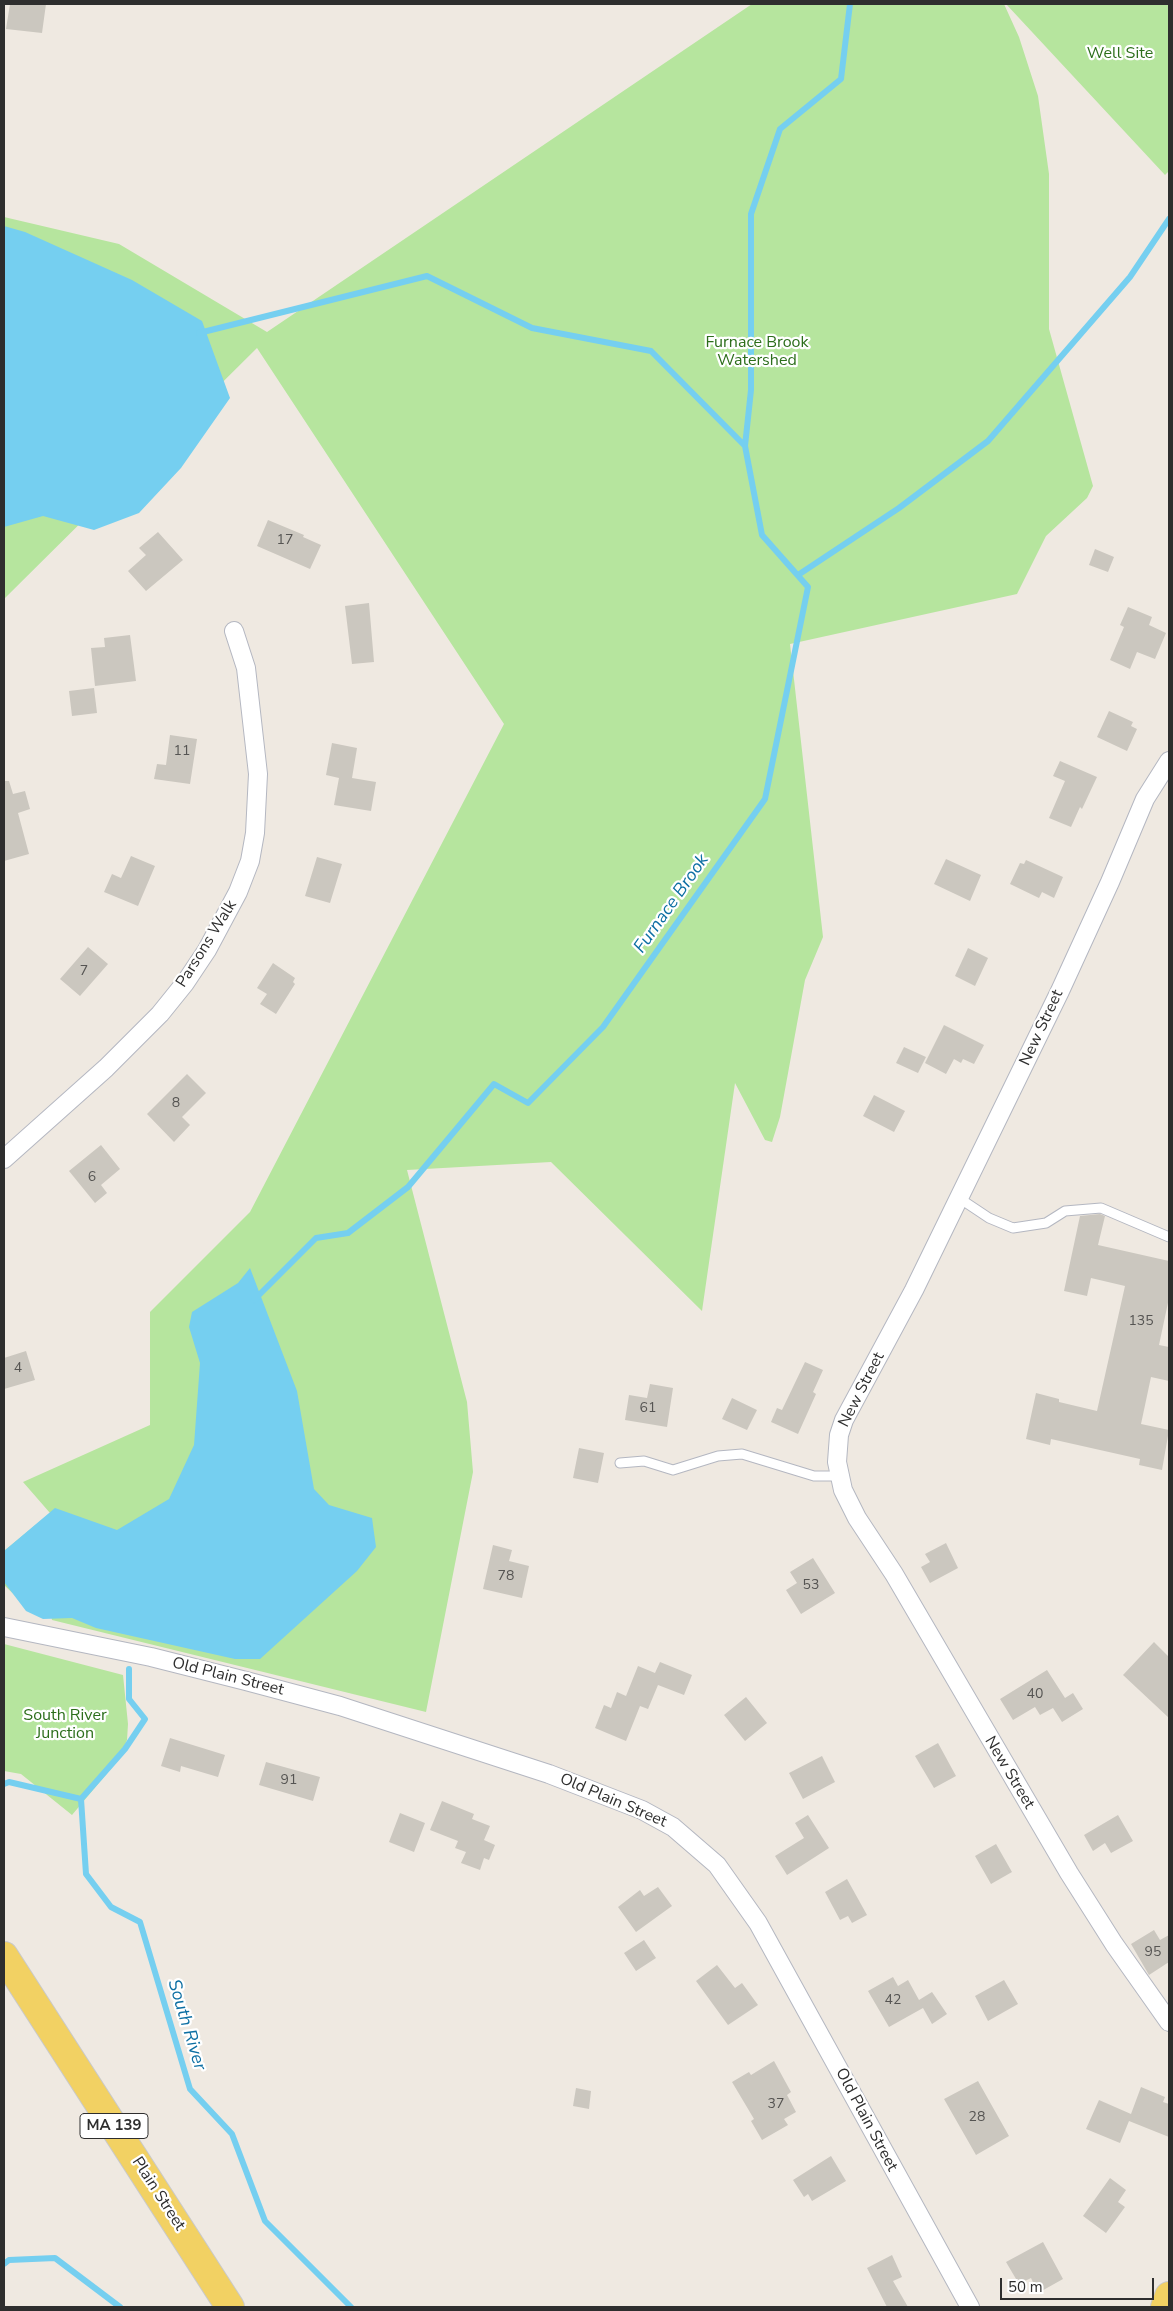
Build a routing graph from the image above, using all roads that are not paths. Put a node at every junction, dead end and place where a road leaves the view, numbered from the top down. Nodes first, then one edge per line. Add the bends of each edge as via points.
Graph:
1 (234, 631) dead end
2 (1169, 761) edge
3 (4, 1159) edge
4 (959, 1198) junction
5 (1169, 1237) edge
6 (620, 1463) dead end
7 (838, 1476) junction
8 (4, 1627) edge
9 (4, 1956) edge
10 (1169, 2022) edge
11 (1169, 2296) edge
12 (226, 2302) edge
13 (970, 2307) edge
14 (1165, 2307) edge

1 - 3 street, Parsons Walk via 246,668 258,774 255,833 250,861 238,892 207,950 160,1014 106,1068
2 - 4 street, New Street via 1145,800 1060,991
4 - 5 lane via 989,1218 1013,1228 1046,1223 1065,1211 1101,1208
4 - 7 street, New Street via 893,1332 844,1420 837,1448
6 - 7 lane via 644,1461 674,1470 718,1456 742,1454 814,1476
7 - 10 street, New Street via 856,1518 924,1624 1059,1856 1114,1944
8 - 13 street, Old Plain Street via 179,1664 340,1706 549,1774 642,1810 673,1827 717,1865 758,1923
9 - 12 main road, Plain Street / MA 139
11 - 14 main road

